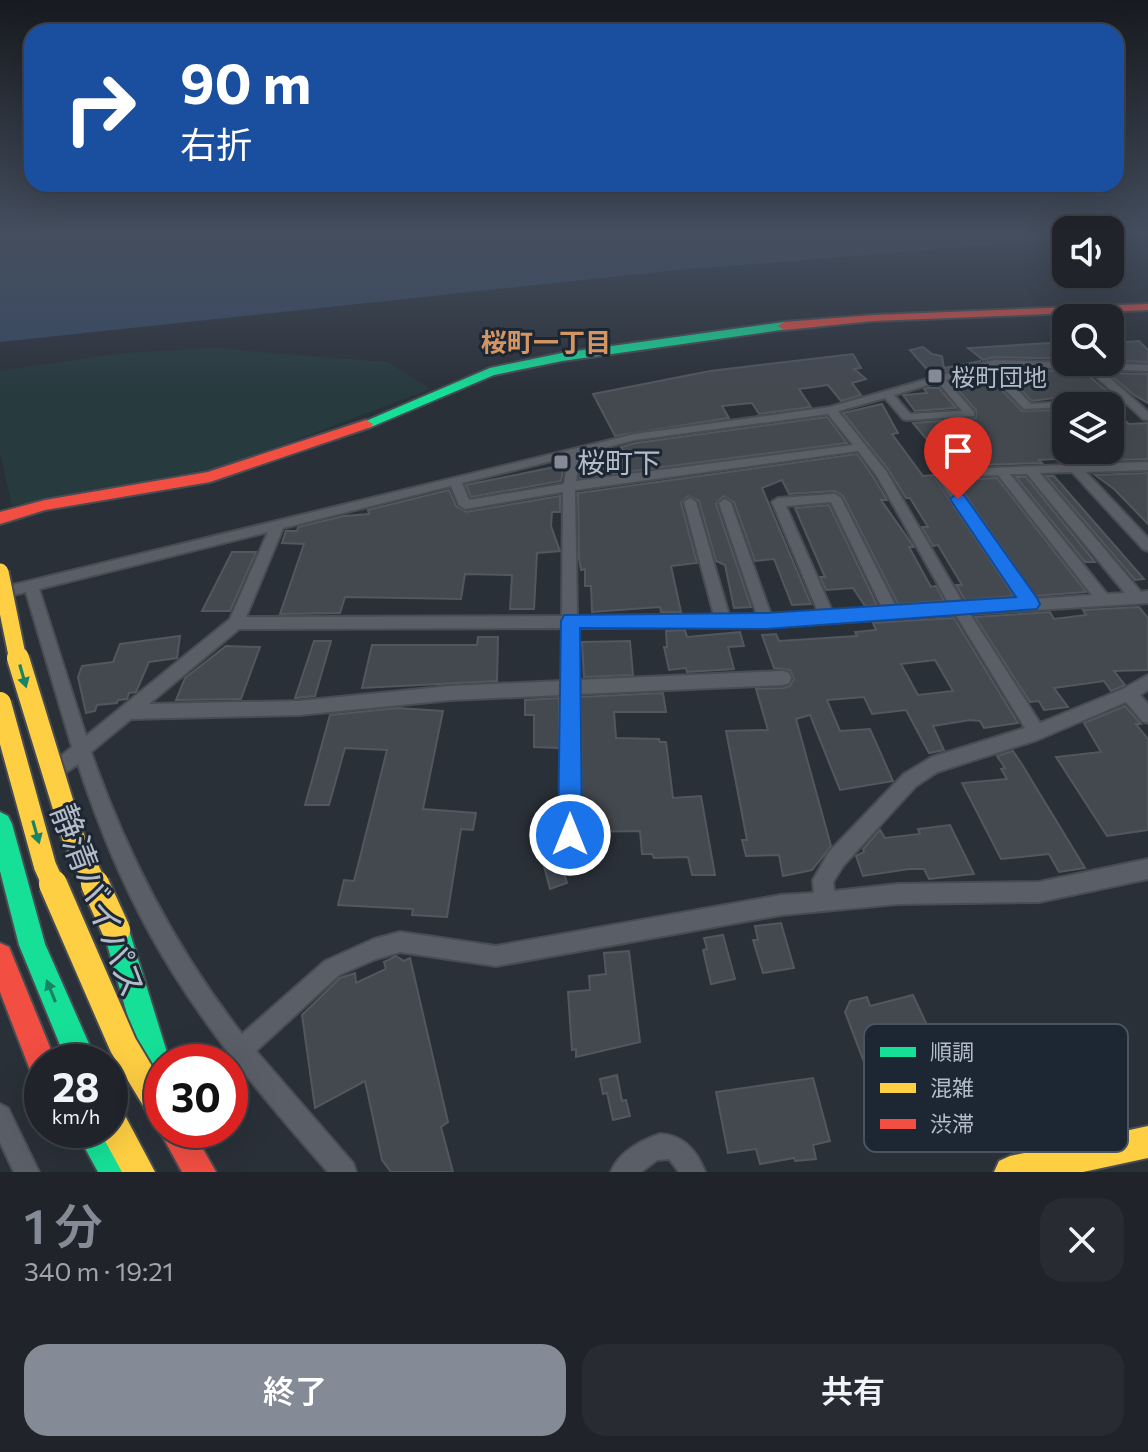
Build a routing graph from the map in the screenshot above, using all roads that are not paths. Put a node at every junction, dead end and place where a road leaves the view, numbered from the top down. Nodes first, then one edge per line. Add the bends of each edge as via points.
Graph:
1 (1148, 307) edge
2 (987, 365) junction
3 (1052, 366) edge
4 (1124, 367) edge
5 (1148, 368) edge
6 (1101, 376) edge
7 (940, 379) junction
8 (888, 394) junction
9 (1129, 401) junction
10 (831, 410) junction
11 (1147, 417) edge
12 (861, 447) junction
13 (575, 452) junction
14 (1148, 466) edge
15 (1076, 469) junction
16 (1030, 470) junction
17 (1001, 471) junction
18 (455, 481) junction
19 (569, 487) junction
20 (690, 502) dead end
21 (725, 503) dead end
22 (0, 518) edge
23 (278, 524) junction
24 (1148, 546) edge
25 (0, 572) edge
26 (31, 585) junction
27 (0, 593) edge
28 (1142, 597) edge
29 (1103, 599) junction
30 (1030, 604) junction
31 (959, 608) junction
32 (891, 612) junction
33 (827, 616) junction
34 (723, 620) junction
35 (570, 621) junction
36 (766, 621) junction
37 (236, 623) junction
38 (783, 678) dead end
39 (1148, 682) edge
40 (571, 689) junction
41 (1129, 694) junction
42 (0, 703) edge
43 (128, 712) junction
44 (1148, 716) edge
45 (1037, 732) junction
46 (82, 747) junction
47 (0, 824) edge
48 (570, 835) dead end
49 (1148, 869) edge
50 (825, 902) junction
51 (0, 956) edge
52 (34, 1044) edge
53 (74, 1044) edge
54 (150, 1044) edge
55 (238, 1044) edge
56 (248, 1044) edge
57 (248, 1058) edge
58 (144, 1080) edge
59 (2, 1123) edge
60 (1148, 1142) edge
61 (1128, 1146) edge
62 (101, 1148) edge
63 (126, 1148) edge
64 (178, 1148) edge
65 (185, 1148) edge
66 (1102, 1152) edge
67 (27, 1172) edge
68 (116, 1172) edge
69 (139, 1172) edge
70 (184, 1172) edge
71 (200, 1172) edge
72 (344, 1172) edge
73 (623, 1172) edge
74 (693, 1172) edge
75 (1010, 1172) edge

1 - 22 main road via 773,327 562,357 490,372 361,426 210,477 45,505
2 - 3 street
2 - 7 street
2 - 9 street via 1028,407
4 - 5 street
6 - 9 street
7 - 8 street
7 - 8 street via 970,414 907,417
8 - 10 street
9 - 11 street
10 - 12 street
10 - 13 street via 635,437
12 - 19 street
12 - 31 street
13 - 18 street
13 - 19 street
14 - 15 street
15 - 16 street
15 - 24 street
16 - 17 street
16 - 28 street
17 - 29 street
17 - 30 street via 940,473
18 - 19 street via 465,505
18 - 23 street
19 - 35 street
20 - 34 street
21 - 36 street
23 - 26 street
23 - 37 street
25 -> 54 main road, bridge via 18,660 73,837 116,930
26 - 27 street
26 - 46 street
28 - 29 street
29 - 30 street
30 - 31 street
31 - 32 street
31 - 45 street
32 - 33 street
32 - 33 street via 835,498 778,502
33 - 36 street
34 - 35 street
34 - 36 street
35 - 37 street
35 - 40 street
37 - 43 street
38 - 40 street
39 - 41 street
40 - 43 street via 451,693 299,708
40 - 48 street
41 - 44 street
41 - 45 street
42 -> 58 main road, 静清バイパス, bridge via 45,866 123,1045
43 - 46 street
45 - 50 street via 932,765 910,780 836,859 823,880
46 - 47 street
46 - 55 street via 138,890 185,970
53 -> 47 main road via 32,945
49 - 50 street via 1039,892 898,894
50 - 56 street via 781,905 496,956 400,942 332,968
51 - 52 main road
57 - 72 street
59 - 67 street
60 - 61 main road
62 - 68 main road
63 - 69 main road
64 - 70 main road
65 - 71 main road
66 - 75 main road
73 - 74 street via 658,1145 674,1148

